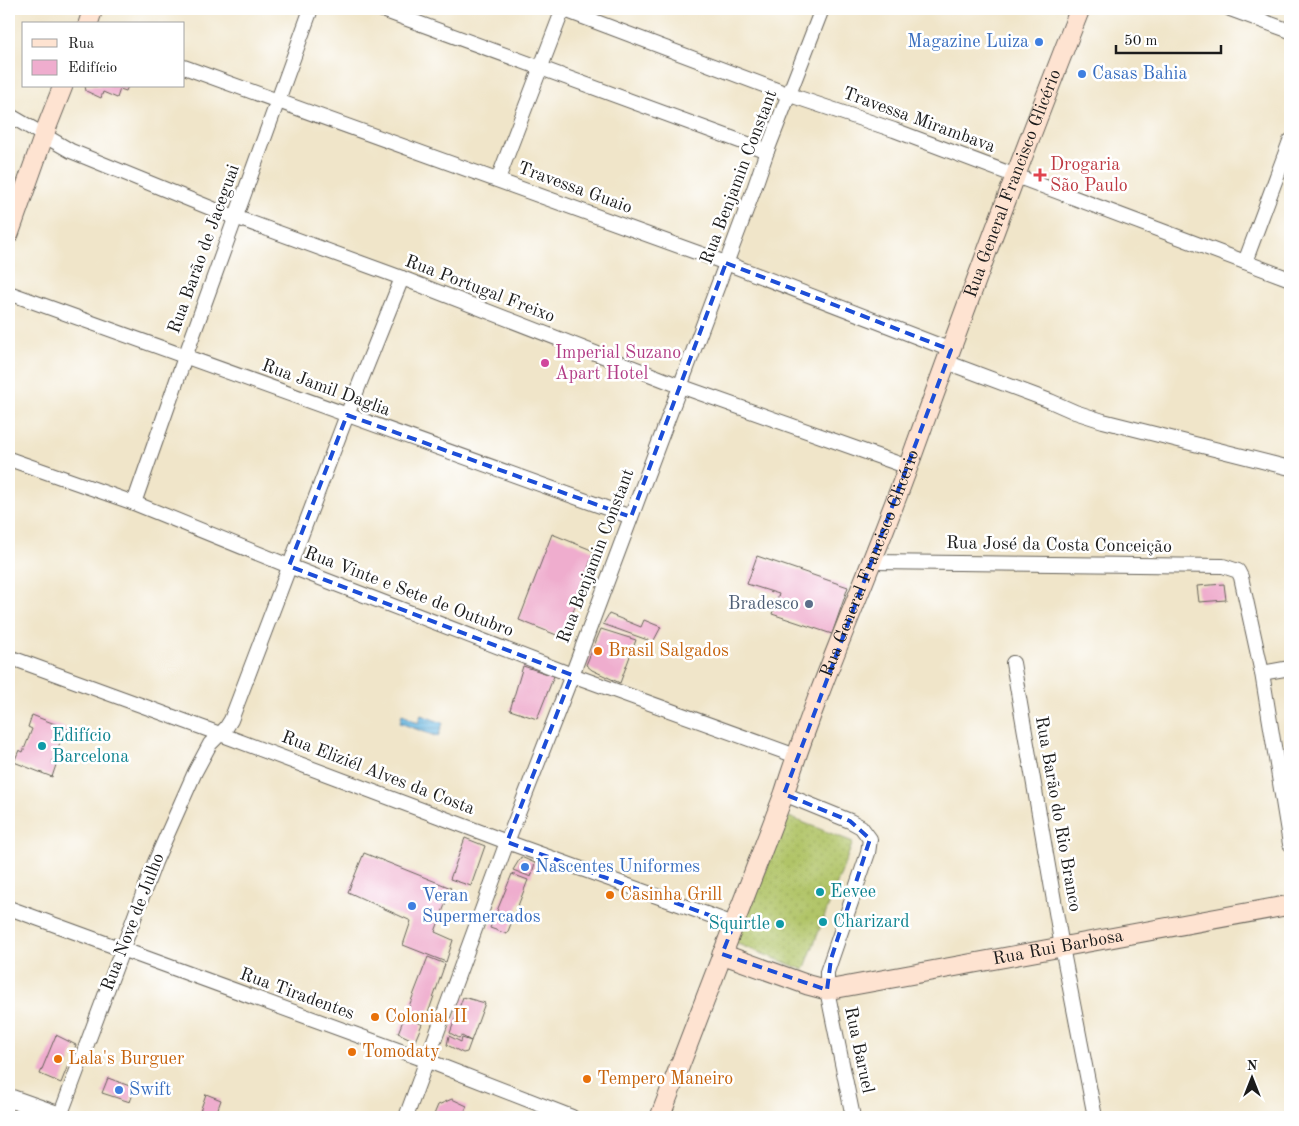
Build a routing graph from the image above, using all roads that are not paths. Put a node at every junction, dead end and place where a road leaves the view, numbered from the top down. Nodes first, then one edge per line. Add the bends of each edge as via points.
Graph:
1 (93, 9) edge
2 (312, 9) edge
3 (380, 9) edge
4 (563, 9) edge
5 (822, 9) edge
6 (1080, 9) edge
7 (1230, 9) edge
8 (89, 22) edge
9 (1290, 30) edge
10 (185, 67) edge
11 (541, 68) junction
12 (62, 88) edge
13 (790, 94) junction
14 (278, 101) junction
15 (9, 115) edge
16 (44, 134) junction
17 (767, 151) junction
18 (1289, 151) edge
19 (1015, 175) junction
20 (498, 179) junction
21 (236, 217) junction
22 (9, 234) edge
23 (1245, 262) junction
24 (726, 263) junction
25 (402, 278) junction
26 (1290, 278) edge
27 (9, 293) edge
28 (948, 356) junction
29 (185, 357) junction
30 (680, 386) junction
31 (347, 415) junction
32 (9, 459) edge
33 (908, 467) junction
34 (1290, 468) edge
35 (134, 503) junction
36 (631, 518) junction
37 (872, 562) junction
38 (289, 566) junction
39 (9, 658) edge
40 (1013, 663) dead end
41 (1290, 668) edge
42 (1262, 673) junction
43 (572, 675) junction
44 (220, 734) junction
45 (796, 756) junction
46 (784, 794) junction
47 (507, 842) junction
48 (1290, 844) edge
49 (1290, 905) edge
50 (9, 908) edge
51 (734, 924) junction
52 (1062, 947) junction
53 (121, 950) junction
54 (722, 954) junction
55 (827, 990) junction
56 (428, 1061) junction
57 (9, 1098) edge
58 (61, 1117) edge
59 (406, 1117) edge
60 (572, 1117) edge
61 (660, 1117) edge
62 (853, 1117) edge
63 (1095, 1117) edge

1 - 8 main road
2 - 14 street, Rua Barão de Jaceguai
3 - 11 street
4 - 11 street
4 - 13 street, Travessa Mirambava
5 - 13 street, Rua Benjamin Constant
6 - 19 main road, Rua General Francisco Glicério
7 - 9 street
10 - 14 street, Travessa Guaio
11 - 17 street
11 - 20 street
12 - 16 main road
13 - 17 street, Rua Benjamin Constant
13 - 19 street, Travessa Mirambava
14 - 20 street, Travessa Guaio
14 - 21 street, Rua Barão de Jaceguai
15 - 16 street, Rua Portugal Freixo
16 - 21 street, Rua Portugal Freixo via 71,150
16 - 22 main road
17 - 24 street, Rua Benjamin Constant
18 - 23 street
19 - 23 street, Travessa Mirambava
19 - 28 main road, Rua General Francisco Glicério
20 - 24 street, Travessa Guaio
21 - 25 street, Rua Portugal Freixo
21 - 29 street, Rua Barão de Jaceguai
23 - 26 street, Travessa Mirambava
24 - 28 street, Travessa Guaio
24 - 30 street, Rua Benjamin Constant
25 - 30 street, Rua Portugal Freixo
25 - 31 street, Rua Nove de Julho
27 - 29 street, Rua Jamil Daglia
28 - 33 main road, Rua General Francisco Glicério
28 - 34 street, Travessa Guaio via 1103,422
29 - 31 street, Rua Jamil Daglia
29 - 35 street, Rua Barão de Jaceguai
30 - 33 street, Rua Portugal Freixo
30 - 36 street, Rua Benjamin Constant
31 - 36 street, Rua Jamil Daglia
31 - 38 street, Rua Nove de Julho
32 - 35 street, Rua Vinte e Sete de Outubro
33 - 37 main road, Rua General Francisco Glicério
35 - 38 street, Rua Vinte e Sete de Outubro
36 - 43 street, Rua Benjamin Constant
37 - 42 street, Rua José da Costa Conceição via 1223,566 1238,571 1241,577
37 - 45 main road, Rua General Francisco Glicério
38 - 43 street, Rua Vinte e Sete de Outubro
38 - 44 street, Rua Nove de Julho via 231,720
39 - 44 street, Rua Eliziél Alves da Costa
40 - 52 street, Rua Barão do Rio Branco
41 - 42 street
42 - 48 street
43 - 45 street, Rua Vinte e Sete de Outubro
43 - 47 street, Rua Benjamin Constant
44 - 47 street, Rua Eliziél Alves da Costa
44 - 53 street, Rua Nove de Julho via 210,744 195,772
45 - 46 main road, Rua General Francisco Glicério
46 - 51 main road, Rua General Francisco Glicério
46 - 55 street, Rua Baruel via 850,821 861,827 870,839 831,959
47 - 51 street, Rua Eliziél Alves da Costa
47 - 56 street, Rua Benjamin Constant
49 - 52 main road, Rua Rui Barbosa
50 - 53 street, Rua Tiradentes
51 - 54 main road, Rua General Francisco Glicério
52 - 55 main road, Rua Rui Barbosa
52 - 63 street, Rua Barão do Rio Branco
53 - 56 street, Rua Tiradentes
53 - 58 street, Rua Nove de Julho
54 - 55 main road
54 - 61 main road, Rua General Francisco Glicério
55 - 62 street, Rua Baruel
56 - 59 street, Rua Benjamin Constant
56 - 60 street, Rua Tiradentes
57 - 58 street

